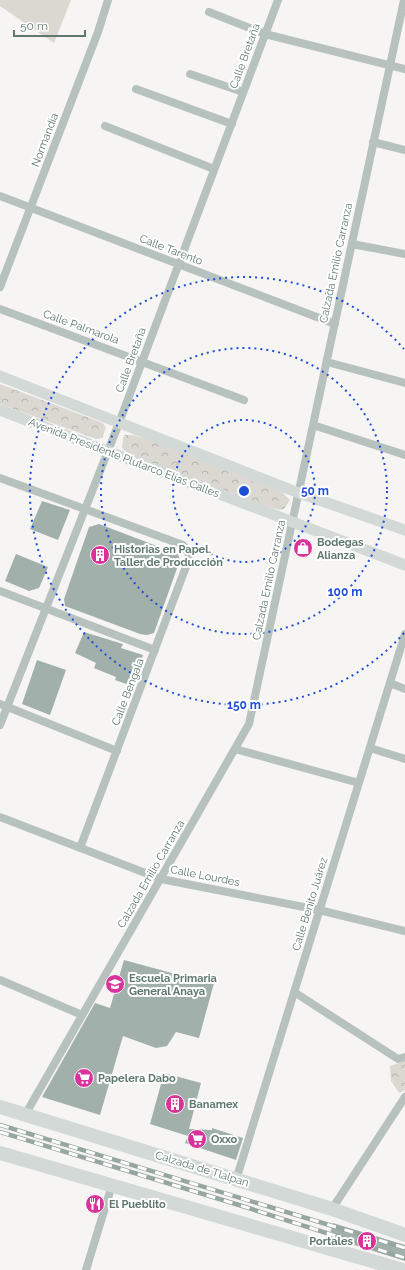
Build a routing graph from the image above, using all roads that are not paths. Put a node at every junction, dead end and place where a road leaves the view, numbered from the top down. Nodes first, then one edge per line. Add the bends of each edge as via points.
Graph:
1 (108, 0) edge
2 (278, 0) edge
3 (404, 5) edge
4 (209, 12) dead end
5 (265, 34) junction
6 (390, 65) junction
7 (405, 69) edge
8 (190, 74) dead end
9 (136, 89) dead end
10 (243, 92) junction
11 (232, 124) junction
12 (105, 126) dead end
13 (373, 142) junction
14 (405, 150) edge
15 (214, 169) junction
16 (0, 196) edge
17 (30, 208) junction
18 (352, 244) junction
19 (405, 254) edge
20 (177, 265) junction
21 (0, 287) edge
22 (0, 309) edge
23 (335, 324) junction
24 (142, 362) junction
25 (327, 362) junction
26 (0, 376) edge
27 (405, 383) edge
28 (244, 400) dead end
29 (0, 410) edge
30 (119, 424) junction
31 (313, 424) junction
32 (108, 451) junction
33 (405, 455) edge
34 (0, 478) edge
35 (299, 493) junction
36 (85, 509) junction
37 (293, 522) junction
38 (405, 530) edge
39 (405, 565) edge
40 (0, 591) edge
41 (47, 609) junction
42 (405, 634) edge
43 (155, 650) junction
44 (390, 683) junction
45 (405, 689) edge
46 (4, 706) edge
47 (0, 726) edge
48 (370, 748) junction
49 (235, 750) junction
50 (117, 751) junction
51 (405, 758) edge
52 (359, 783) junction
53 (0, 817) edge
54 (80, 848) junction
55 (161, 879) junction
56 (320, 910) junction
57 (405, 930) edge
58 (0, 980) edge
59 (294, 992) junction
60 (82, 1015) junction
61 (405, 1057) edge
62 (405, 1097) edge
63 (0, 1107) edge
64 (25, 1115) junction
65 (0, 1153) edge
66 (236, 1180) junction
67 (112, 1185) junction
68 (332, 1209) junction
69 (404, 1235) edge
70 (86, 1270) edge
71 (403, 1270) edge

1 - 17 street, Normandia
2 - 5 street, Calle Bretaña
3 - 6 street, Calzada Emilio Carranza
4 - 5 street
5 - 6 street
5 - 10 street, Calle Bretaña
6 - 7 street
6 - 13 street, Calzada Emilio Carranza
8 - 10 street
9 - 11 street
10 - 11 street, Calle Bretaña
11 - 15 street, Calle Bretaña
12 - 15 street
13 - 14 street
13 - 18 street, Calzada Emilio Carranza
15 - 20 street, Calle Bretaña
16 - 17 street, Calle Tarento
17 - 20 street, Calle Tarento
17 - 21 street, Normandia
18 - 19 street
18 - 23 street, Calzada Emilio Carranza
20 - 23 street, Calle Tarento
20 - 24 street, Calle Bretaña
22 - 24 street, Calle Palmarola
23 - 25 street, Calzada Emilio Carranza
24 - 28 street, Calle Palmarola
24 - 30 street, Calle Bretaña
25 - 27 street
25 - 31 street, Calzada Emilio Carranza
26 - 30 main road
29 - 32 main road, Avenida Presidente Plutarco Elías Calles
30 - 32 street, Calle Bretaña
30 - 35 main road
31 - 33 street
31 - 35 street, Calzada Emilio Carranza
32 - 36 street, Calle Bretaña
32 - 37 main road, Avenida Presidente Plutarco Elías Calles
34 - 36 street
35 - 37 street, Calzada Emilio Carranza
35 - 38 main road
36 - 41 street, Calle Bretaña
36 - 43 street, Calle Bengala via 183,545 189,554 188,564
37 - 39 main road, Avenida Presidente Plutarco Elías Calles
37 - 49 street, Calzada Emilio Carranza via 249,724
40 - 41 street
41 - 43 street
41 - 46 street, Calle Bretaña
42 - 44 street, Calle Benito Juárez
43 - 50 street, Calle Bengala
44 - 45 street
44 - 48 street, Calle Benito Juárez
46 - 47 street, Calle Bretaña
46 - 50 street
48 - 51 street
48 - 52 street, Calle Benito Juárez
49 - 52 street
49 - 55 street, Calzada Emilio Carranza
50 - 54 street, Calle Bengala
52 - 56 street, Calle Benito Juárez
53 - 54 street, Calle Lourdes
54 - 55 street, Calle Lourdes
55 - 56 street, Calle Lourdes
55 - 60 street, Calzada Emilio Carranza
56 - 57 street, Calle Lourdes
56 - 59 street, Calle Benito Juárez
58 - 60 street
59 - 61 street via 398,1059
59 - 66 street, Calle Benito Juárez
60 - 64 street, Calzada Emilio Carranza
62 - 68 street
63 - 64 highway, Calzada de Tlalpan
64 - 66 highway, Calzada de Tlalpan
65 - 67 highway
66 - 68 highway, Calzada de Tlalpan
67 - 70 street
67 - 71 highway
68 - 69 highway, Calzada de Tlalpan

